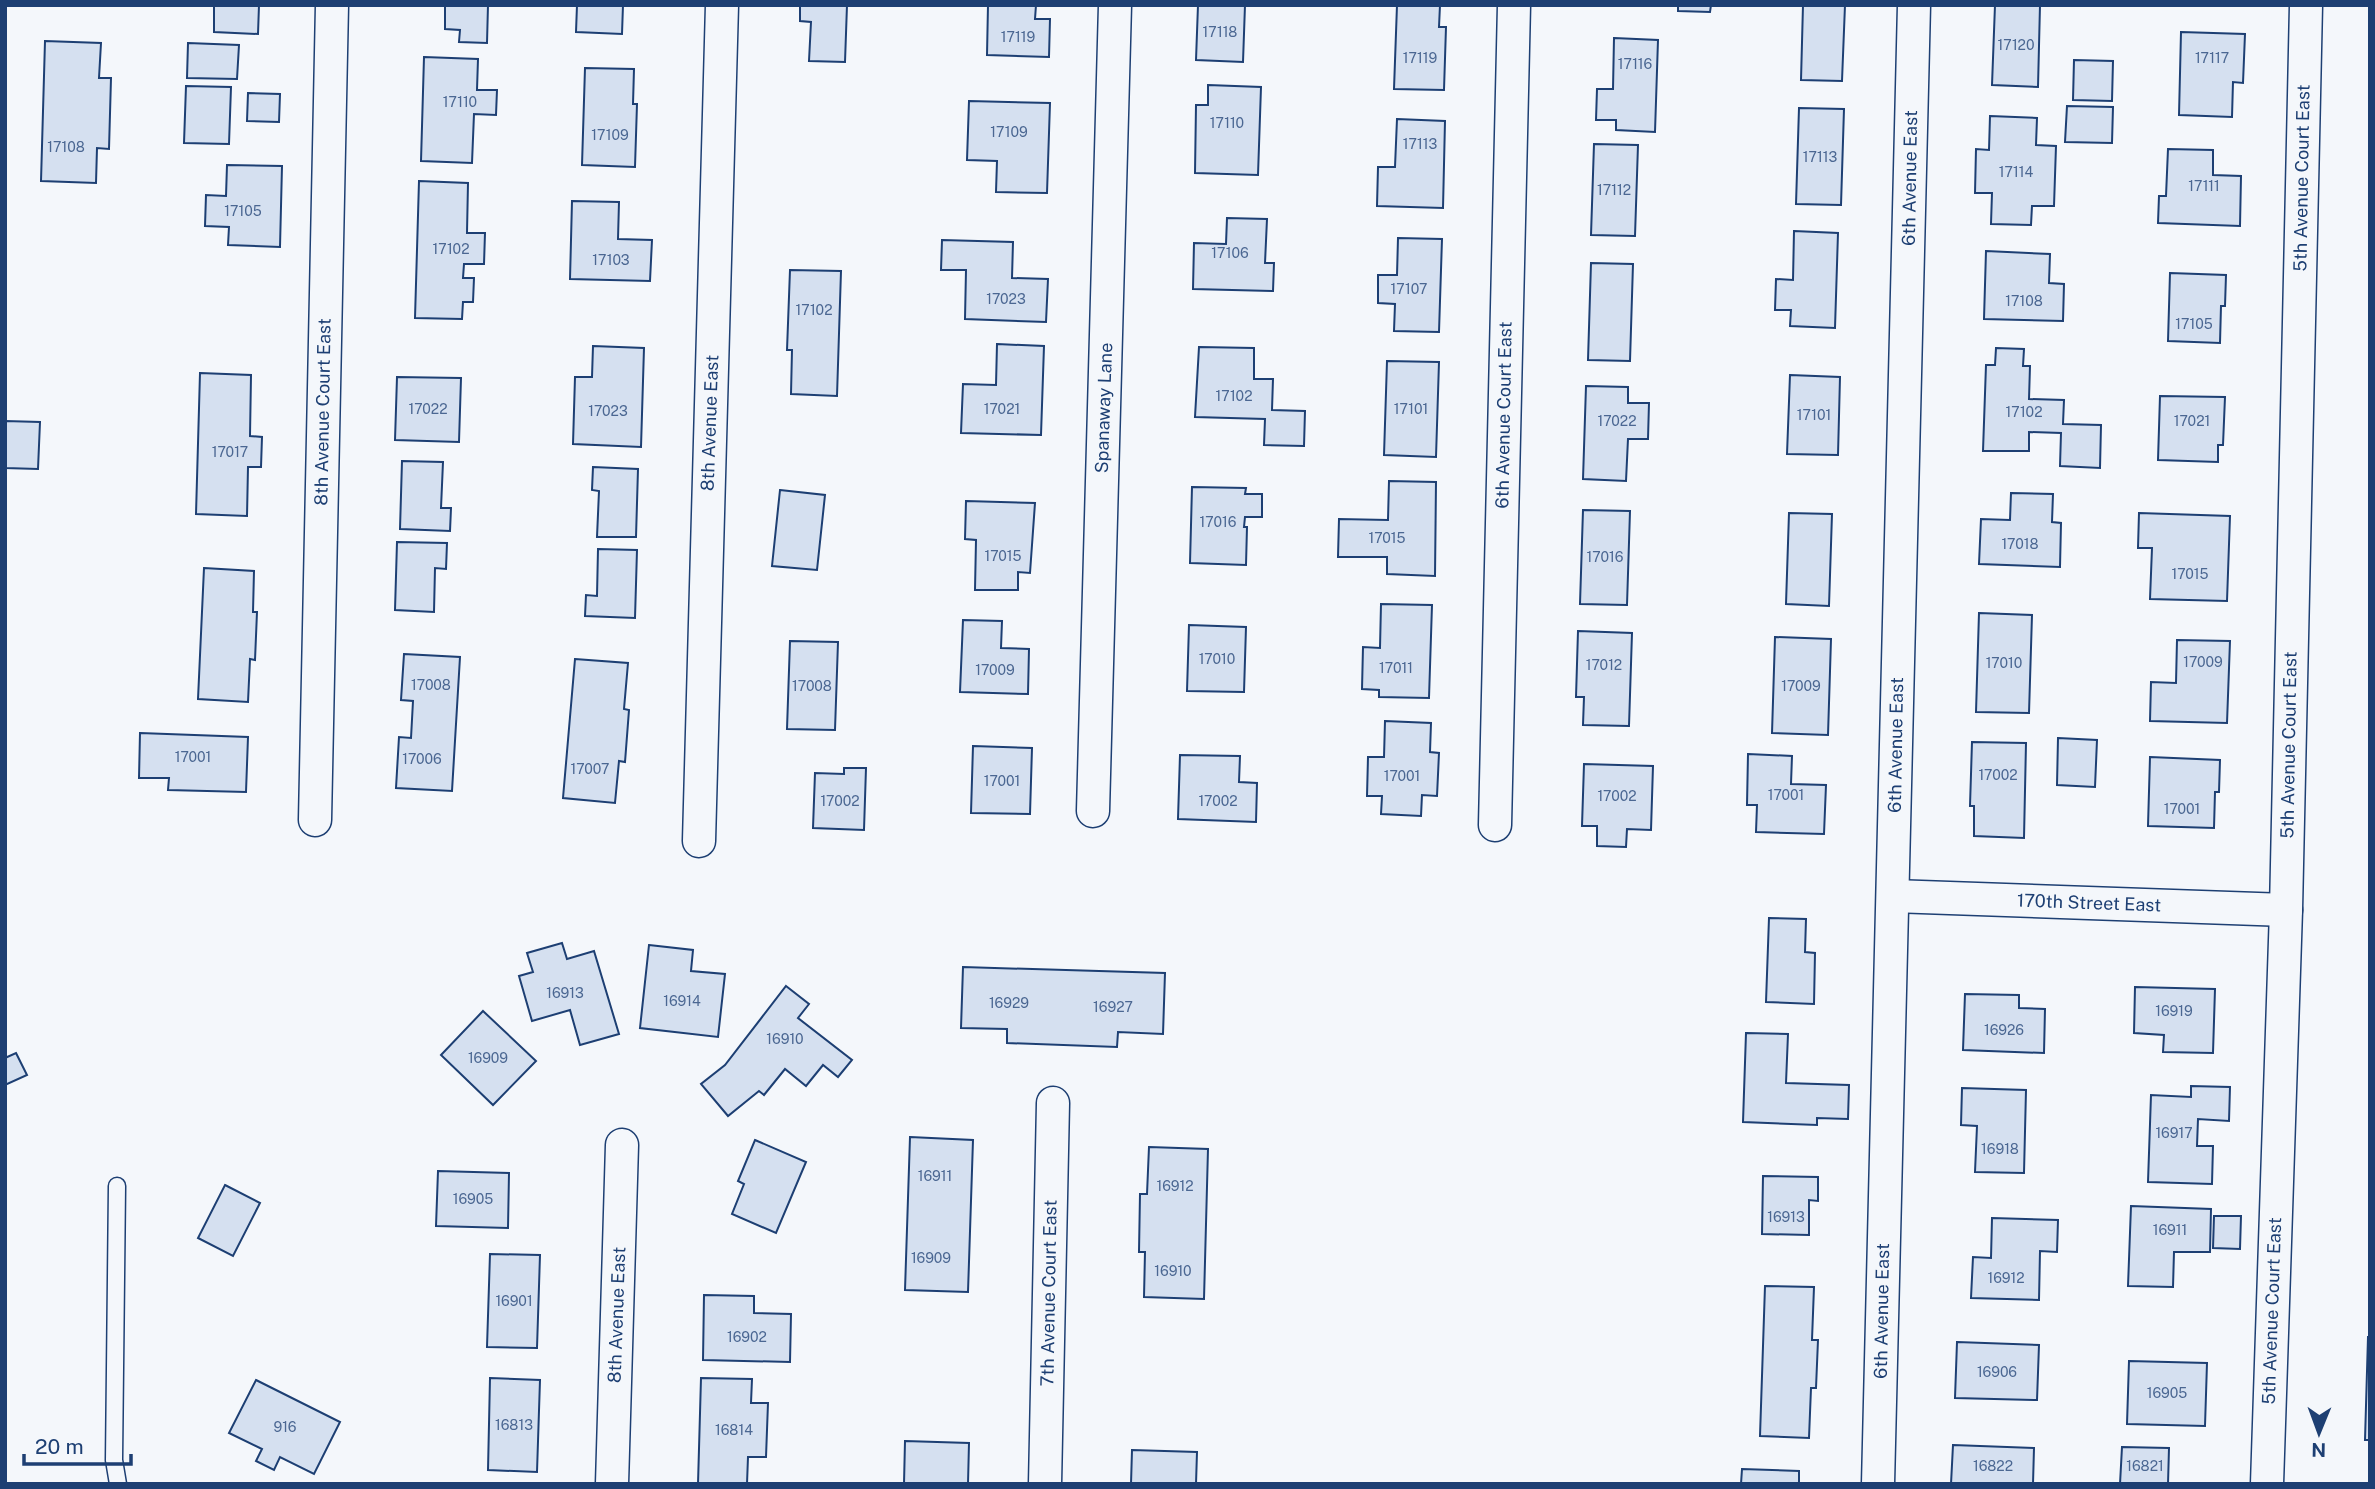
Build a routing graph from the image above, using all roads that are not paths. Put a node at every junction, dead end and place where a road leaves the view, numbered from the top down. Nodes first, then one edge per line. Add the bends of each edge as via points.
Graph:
1 (332, 5) edge
2 (722, 5) edge
3 (1115, 5) edge
4 (1514, 5) edge
5 (1914, 5) edge
6 (2306, 5) edge
7 (1093, 811) dead end
8 (315, 820) dead end
9 (1495, 825) dead end
10 (699, 841) dead end
11 (1893, 896) junction
12 (2286, 910) junction
13 (1053, 1103) dead end
14 (622, 1145) dead end
15 (117, 1186) dead end
16 (118, 1484) edge
17 (612, 1484) edge
18 (1045, 1484) edge
19 (1878, 1484) edge
20 (2267, 1484) edge

1 - 8 street, 8th Avenue Court East
2 - 10 street, 8th Avenue East
3 - 7 street, Spanaway Lane
4 - 9 street, 6th Avenue Court East
5 - 11 street, 6th Avenue East
6 - 12 street, 5th Avenue Court East
11 - 12 street, 170th Street East
11 - 19 street, 6th Avenue East
12 - 20 street, 5th Avenue Court East
13 - 18 street, 7th Avenue Court East
14 - 17 street, 8th Avenue East
15 - 16 lane via 114,1460

